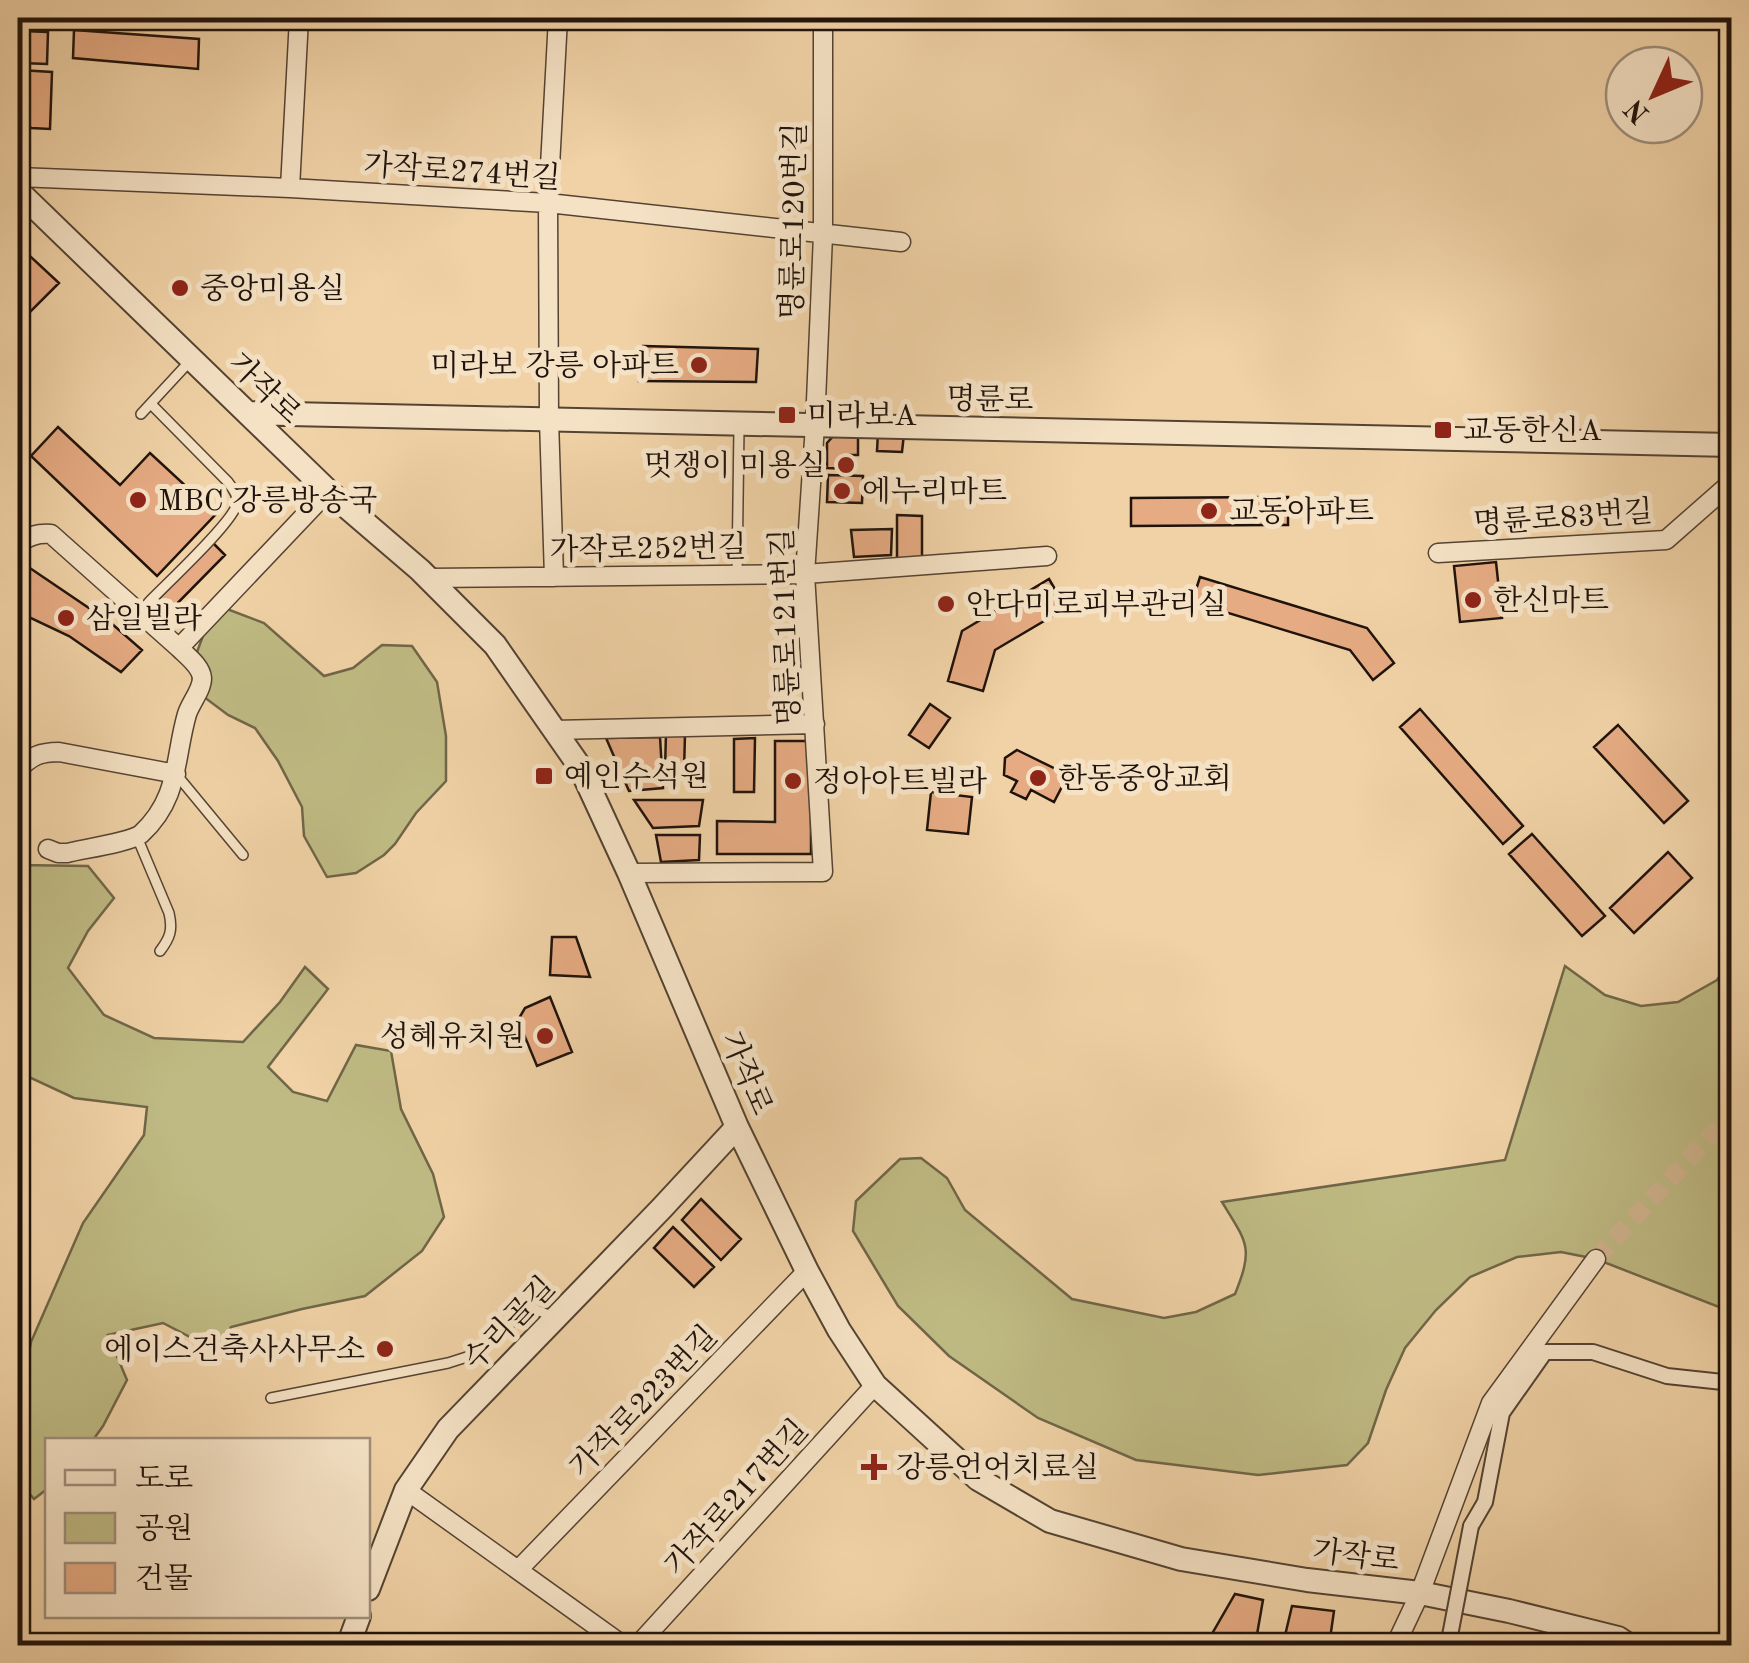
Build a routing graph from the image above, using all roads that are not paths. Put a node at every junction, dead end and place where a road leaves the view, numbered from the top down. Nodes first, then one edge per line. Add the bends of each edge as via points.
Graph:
1 (300, 18) edge
2 (558, 18) edge
3 (822, 18) edge
4 (18, 177) edge
5 (290, 188) junction
6 (18, 191) edge
7 (548, 203) junction
8 (823, 235) junction
9 (900, 242) dead end
10 (192, 359) junction
11 (151, 404) junction
12 (248, 413) junction
13 (141, 414) dead end
14 (548, 420) junction
15 (740, 424) junction
16 (815, 425) junction
17 (1732, 445) edge
18 (1732, 482) edge
19 (328, 491) junction
20 (18, 544) edge
21 (1438, 552) dead end
22 (1047, 556) dead end
23 (805, 574) junction
24 (737, 575) junction
25 (554, 576) junction
26 (428, 578) junction
27 (148, 603) dead end
28 (179, 648) junction
29 (815, 724) junction
30 (554, 730) junction
31 (18, 770) edge
32 (176, 774) junction
33 (138, 838) junction
34 (48, 849) dead end
35 (242, 855) dead end
36 (629, 873) junction
37 (160, 952) dead end
38 (737, 1127) junction
39 (1596, 1259) tunnel mouth
40 (807, 1271) junction
41 (556, 1318) junction
42 (1732, 1383) edge
43 (875, 1385) junction
44 (271, 1398) dead end
45 (406, 1490) junction
46 (519, 1569) junction
47 (370, 1585) edge
48 (1420, 1594) junction
49 (357, 1618) edge
50 (348, 1646) edge
51 (624, 1646) edge
52 (637, 1646) edge
53 (1395, 1646) edge
54 (1448, 1646) edge
55 (1630, 1646) edge

1 - 5 street
2 - 7 street
3 - 8 street, 명륜로120번길
4 - 5 street, 가작로274번길
5 - 7 street, 가작로274번길
6 - 10 street, 가작로
7 - 8 street, 가작로274번길
7 - 14 street
8 - 9 street, 가작로274번길
8 - 16 street, 명륜로120번길
10 - 11 lane
10 - 12 street, 가작로
11 - 13 lane
11 - 27 lane via 228,482 237,503 226,523
12 - 14 street, 명륜로
12 - 19 street, 가작로
14 - 15 street, 명륜로
14 - 25 street
15 - 16 street, 명륜로
15 - 24 lane
16 - 17 street, 명륜로
16 - 23 street, 명륜로121번길
18 - 21 street, 명륜로83번길 via 1666,540
19 - 26 street, 가작로
19 - 28 street
20 - 28 street via 51,534
22 - 23 street, 가작로252번길
23 - 24 street, 가작로252번길
23 - 29 street, 명륜로121번길
24 - 25 street, 가작로252번길
25 - 26 street, 가작로252번길
26 - 30 street, 가작로 via 494,645
28 - 32 street via 202,677
29 - 30 street
29 - 36 street, 명륜로121번길 via 823,872
30 - 36 street, 가작로 via 580,767
31 - 32 street via 30,757 59,752
32 - 33 street via 168,798
32 - 35 lane
33 - 34 street via 67,853
33 - 37 lane via 170,913 170,937
36 - 38 street, 가작로
38 - 40 street, 가작로
38 - 41 street, 수리골길
39 - 48 street via 1492,1403
40 - 43 street, 가작로
40 - 46 street, 가작로223번길
41 - 44 lane via 535,1310 473,1355 448,1363
41 - 45 street, 수리골길 via 448,1430
42 - 54 street, bridge via 1667,1376 1593,1352 1545,1352 1502,1412
43 - 48 street, 가작로 via 978,1479 1050,1521 1180,1559
43 - 52 street, 가작로217번길
45 - 46 street
45 - 47 street, 수리골길
46 - 51 street
48 - 53 street
48 - 55 street, 가작로
49 - 50 street

